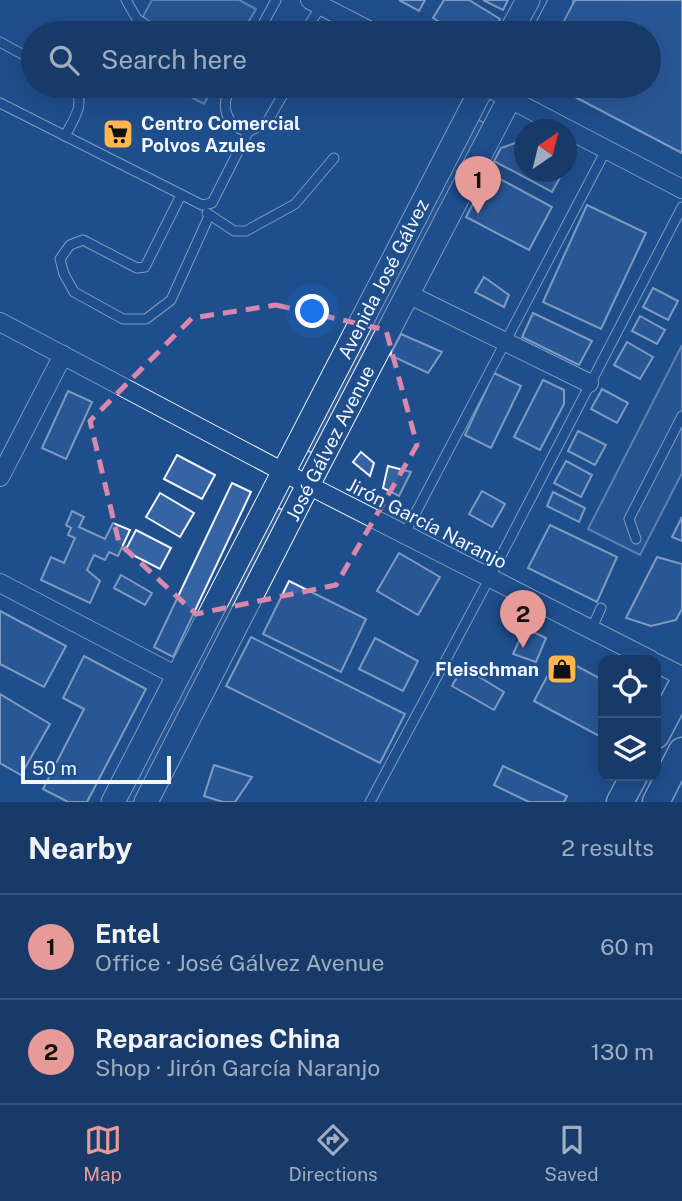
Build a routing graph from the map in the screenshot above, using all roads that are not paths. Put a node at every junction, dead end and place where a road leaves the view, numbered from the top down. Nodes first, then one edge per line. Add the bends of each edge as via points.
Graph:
1 (126, 0) edge
2 (276, 0) edge
3 (528, 0) edge
4 (561, 0) edge
5 (315, 3) edge
6 (140, 21) edge
7 (265, 21) edge
8 (308, 21) edge
9 (350, 21) edge
10 (517, 21) edge
11 (550, 21) edge
12 (0, 43) edge
13 (21, 54) edge
14 (80, 98) edge
15 (226, 98) edge
16 (281, 98) edge
17 (478, 98) edge
18 (510, 98) edge
19 (523, 98) edge
20 (0, 103) edge
21 (248, 132) junction
22 (65, 136) junction
23 (606, 150) junction
24 (334, 158) dead end
25 (682, 189) edge
26 (181, 195) junction
27 (202, 205) junction
28 (682, 207) edge
29 (209, 216) junction
30 (408, 294) junction
31 (0, 322) edge
32 (505, 341) junction
33 (63, 355) junction
34 (589, 383) junction
35 (682, 416) edge
36 (283, 472) junction
37 (0, 477) edge
38 (308, 485) junction
39 (404, 535) junction
40 (636, 539) dead end
41 (489, 579) junction
42 (0, 583) edge
43 (601, 608) dead end
44 (591, 629) junction
45 (641, 655) edge
46 (661, 666) edge
47 (177, 676) junction
48 (682, 676) edge
49 (682, 685) edge
50 (661, 726) edge
51 (682, 751) edge
52 (631, 781) edge
53 (113, 802) edge
54 (146, 802) edge
55 (370, 802) edge
56 (620, 802) edge
57 (656, 802) edge

1 - 6 lane
2 - 7 lane
3 - 10 street
4 - 11 street
5 - 8 lane
5 - 9 street
12 - 13 lane
14 - 22 lane via 81,106
15 - 21 lane via 226,114 232,124
16 - 21 lane via 267,122
17 - 36 street, Avenida José Gálvez
18 - 30 street, José Gálvez Avenue
19 - 23 street
20 - 22 lane
21 - 27 lane via 212,203
22 - 26 lane
23 - 25 street
23 - 32 lane
24 - 29 lane via 295,204 246,231 234,232
26 - 27 lane
26 - 29 lane via 145,267 137,268 83,240 70,245 60,259 74,292 123,319 146,318 171,300
27 - 29 lane
28 - 34 lane
30 - 32 street
30 - 38 street, José Gálvez Avenue
31 - 33 street, Jirón García Naranjo
32 - 34 street
32 - 39 lane
33 - 36 street, Jirón García Naranjo
33 - 37 street
34 - 41 lane
35 - 40 lane via 629,519
36 - 38 street, Jirón García Naranjo
36 - 47 street, José Gálvez Avenue
38 - 39 street, Jirón García Naranjo
38 - 54 street, José Gálvez Avenue
39 - 41 street, Jirón García Naranjo
41 - 44 street, Jirón García Naranjo
41 - 55 lane
42 - 47 street
43 - 44 lane
44 - 45 street, Jirón García Naranjo
46 - 48 street
47 - 53 street, José Gálvez Avenue
49 - 50 main road
51 - 57 main road
52 - 56 main road

